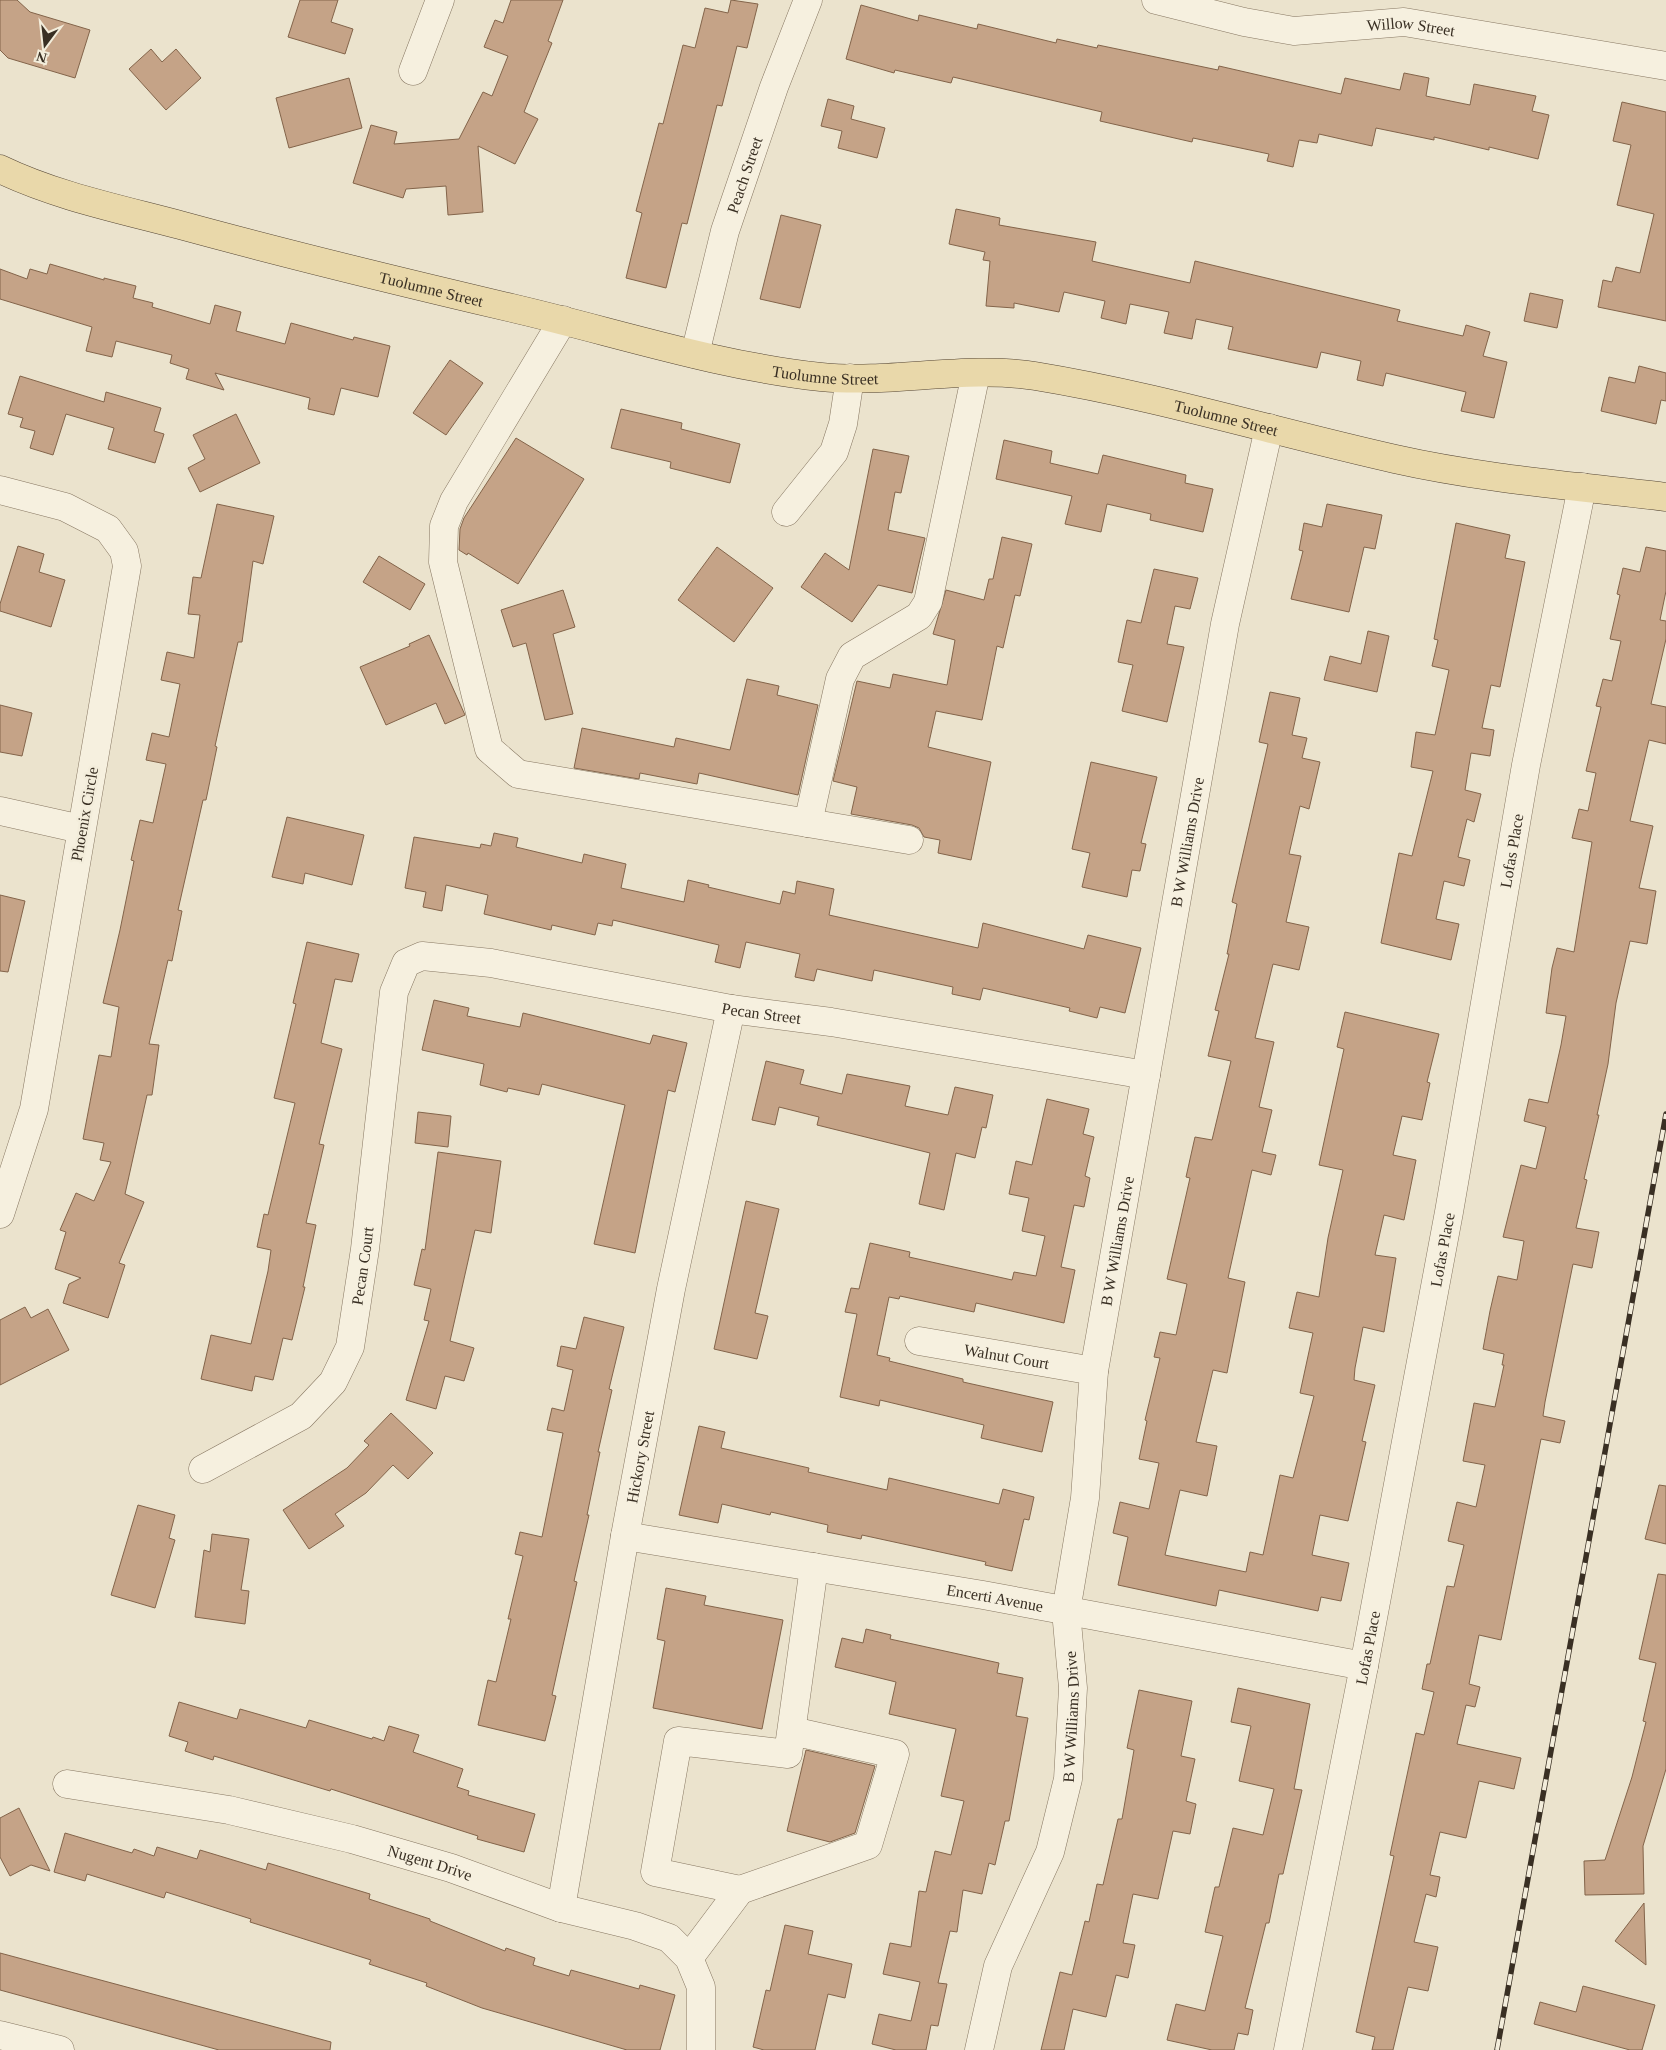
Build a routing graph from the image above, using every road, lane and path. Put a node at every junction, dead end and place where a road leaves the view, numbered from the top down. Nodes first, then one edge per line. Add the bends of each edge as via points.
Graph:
1 (440, 0) edge
2 (808, 0) edge
3 (1156, 0) edge
4 (1666, 66) edge
5 (413, 72) dead end
6 (0, 169) edge
7 (563, 320) junction
8 (695, 354) junction
9 (976, 373) junction
10 (850, 378) junction
11 (1269, 428) junction
12 (1582, 487) junction
13 (0, 490) edge
14 (1666, 497) edge
15 (786, 512) dead end
16 (0, 811) edge
17 (808, 824) junction
18 (81, 829) junction
19 (909, 840) dead end
20 (395, 990) joint
21 (731, 1009) junction
22 (1146, 1075) junction
23 (0, 1214) edge
24 (919, 1341) dead end
25 (1094, 1371) junction
26 (203, 1469) dead end
27 (625, 1536) junction
28 (814, 1567) junction
29 (1066, 1611) junction
30 (1364, 1666) junction
31 (792, 1731) junction
32 (67, 1784) dead end
33 (740, 1890) junction
34 (561, 1908) junction
35 (689, 1958) junction
36 (0, 2035) edge
37 (60, 2050) edge
38 (700, 2050) edge
39 (979, 2050) edge
40 (1288, 2050) edge

1 - 5 street
2 - 8 street, Peach Street via 774,87 725,231
3 - 4 street, Willow Street via 1294,32 1404,22
6 - 7 main road, Tuolumne Street via 71,195 325,264
7 - 8 main road, Tuolumne Street
7 - 17 street via 454,502 444,526 443,562 489,749 518,774
8 - 10 main road, Tuolumne Street via 759,370
9 - 10 main road, Tuolumne Street
9 - 11 main road, Tuolumne Street via 1029,375 1086,385
9 - 17 street via 928,602 919,616 852,656 840,678
10 - 15 street via 843,424 834,452
11 - 12 main road, Tuolumne Street via 1456,471
11 - 22 street, B W Williams Drive via 1225,624
12 - 14 main road, Tuolumne Street
12 - 30 street, Lofas Place via 1526,765 1449,1212
13 - 18 street, Phoenix Circle via 65,506 108,529 124,551 127,566
16 - 18 street
17 - 19 street
18 - 23 street, Phoenix Circle via 34,1109
20 - 21 street, Pecan Street via 406,963 422,956 491,963
20 - 26 street, Pecan Court via 365,1249 350,1347 333,1382 301,1416
21 - 22 street, Pecan Street via 831,1022
21 - 27 street, Hickory Street via 671,1289
22 - 25 street, B W Williams Drive
24 - 25 street, Walnut Court
25 - 29 street, B W Williams Drive via 1085,1498
27 - 28 street, Encerti Avenue
27 - 34 street, Hickory Street
28 - 29 street, Encerti Avenue via 984,1594
28 - 31 street
29 - 30 street, Encerti Avenue
29 - 39 street, B W Williams Drive via 1073,1688 1068,1779 1050,1852 998,1966
30 - 40 street, Lofas Place
31 - 33 street via 895,1754 868,1845
31 - 33 street via 788,1754 678,1741 655,1872
32 - 34 street, Nugent Drive via 229,1810 352,1839 451,1868
33 - 35 street
34 - 35 street, Nugent Drive via 636,1926 669,1938
35 - 38 street, Nugent Drive via 701,1987
36 - 37 street

